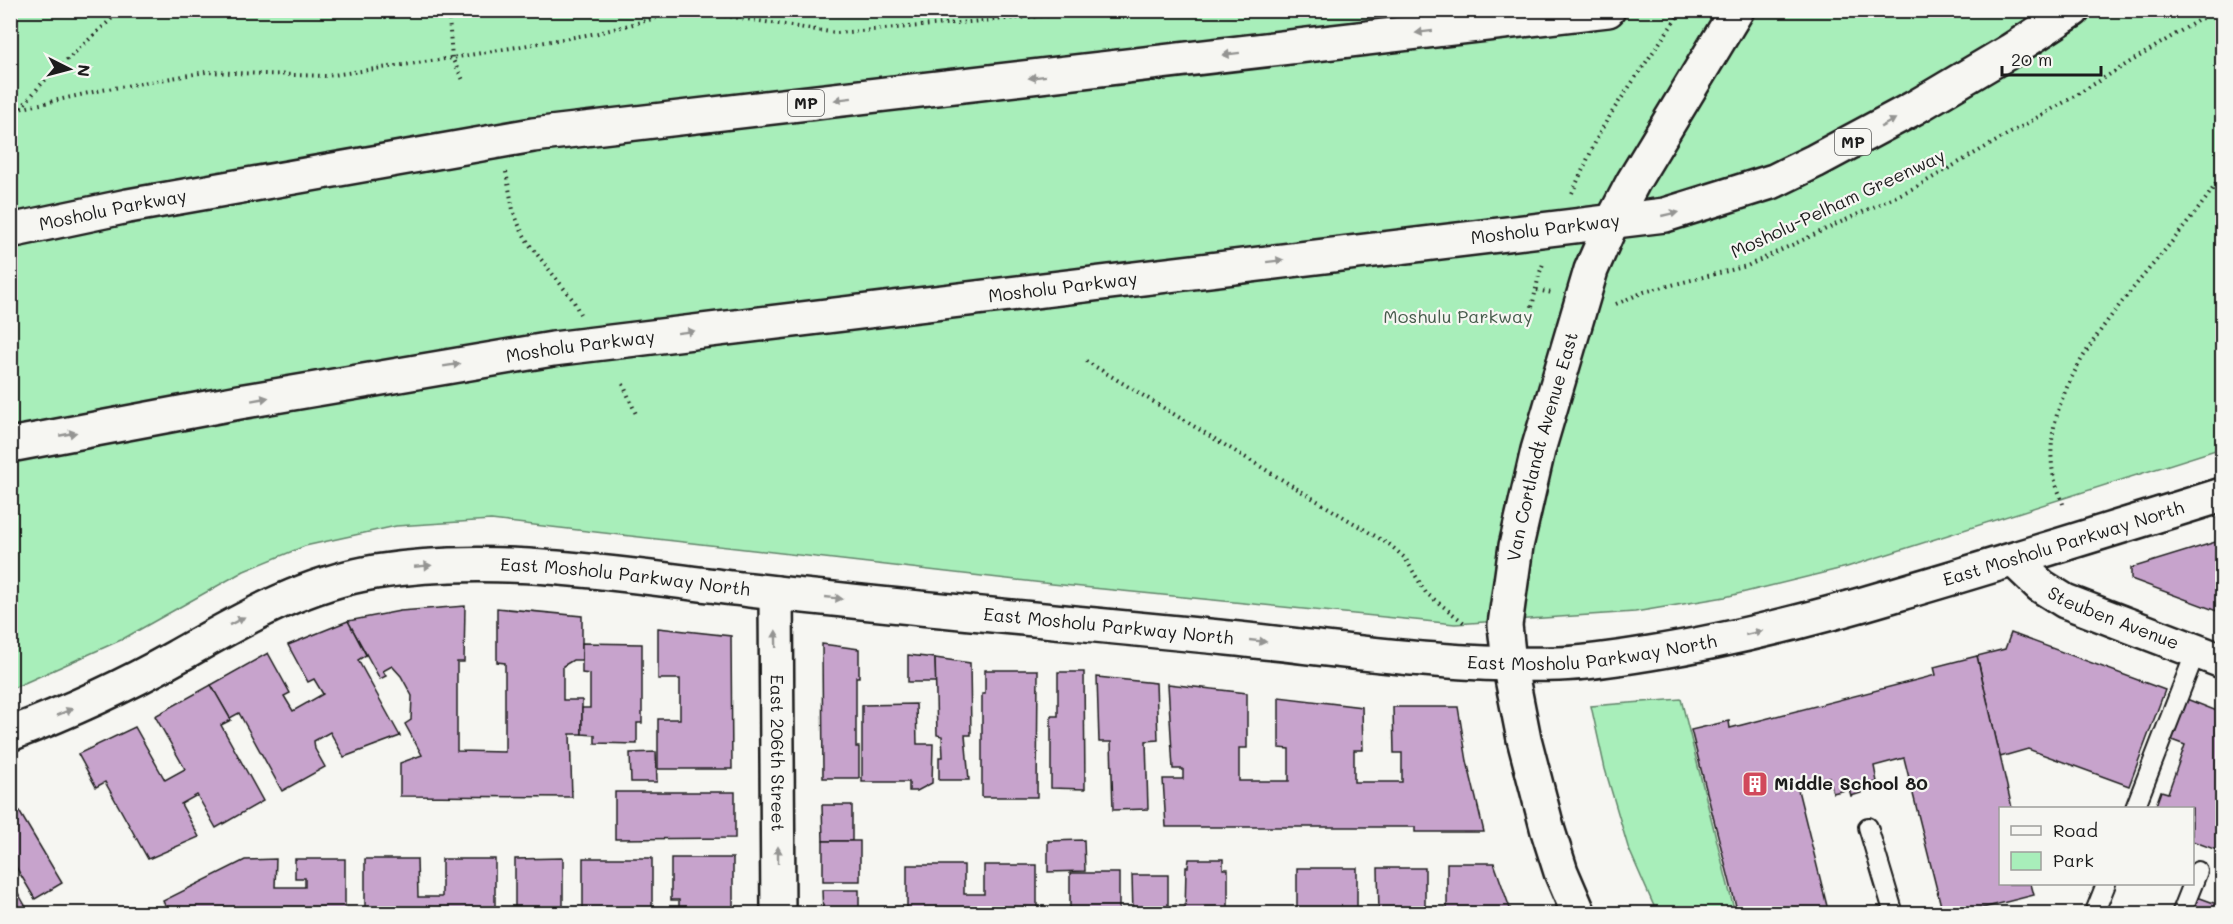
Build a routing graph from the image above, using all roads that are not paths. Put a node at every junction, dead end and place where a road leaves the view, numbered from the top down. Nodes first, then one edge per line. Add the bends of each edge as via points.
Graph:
1 (1608, 10) edge
2 (1737, 10) edge
3 (2073, 10) edge
4 (1612, 222) junction
5 (10, 231) edge
6 (10, 446) edge
7 (2223, 495) edge
8 (2014, 560) junction
9 (776, 593) junction
10 (2209, 656) edge
11 (1509, 663) junction
12 (10, 734) edge
13 (2135, 807) edge
14 (1868, 827) dead end
15 (2198, 871) dead end
16 (2194, 881) edge
17 (2106, 885) edge
18 (2192, 885) edge
19 (778, 914) edge
20 (1579, 914) edge
21 (1893, 914) edge
22 (2094, 914) edge
23 (2181, 914) edge

1 -> 5 street, Mosholu Parkway / MP via 533,135
2 - 4 street, Van Cortlandt Avenue East
4 -> 3 street, Mosholu Parkway / MP via 1665,215 1774,181 1914,108
6 -> 4 street, Mosholu Parkway / MP via 239,402 553,349
4 - 11 street, Van Cortlandt Avenue East via 1581,298 1527,496 1504,625
7 - 8 street, East Mosholu Parkway North
8 - 10 street, Steuben Avenue via 2041,586 2066,601
11 -> 8 street, East Mosholu Parkway North via 1576,663 1723,640 1852,608
9 -> 11 street, East Mosholu Parkway North via 1444,660
12 -> 9 street, East Mosholu Parkway North via 111,691 286,598 338,579 370,573 437,565 511,565
19 -> 9 street, East 206th Street
10 - 13 lane
11 - 20 street, Van Cortlandt Avenue East via 1548,831
14 - 21 lane
15 - 16 lane
17 - 22 lane
18 - 23 lane

